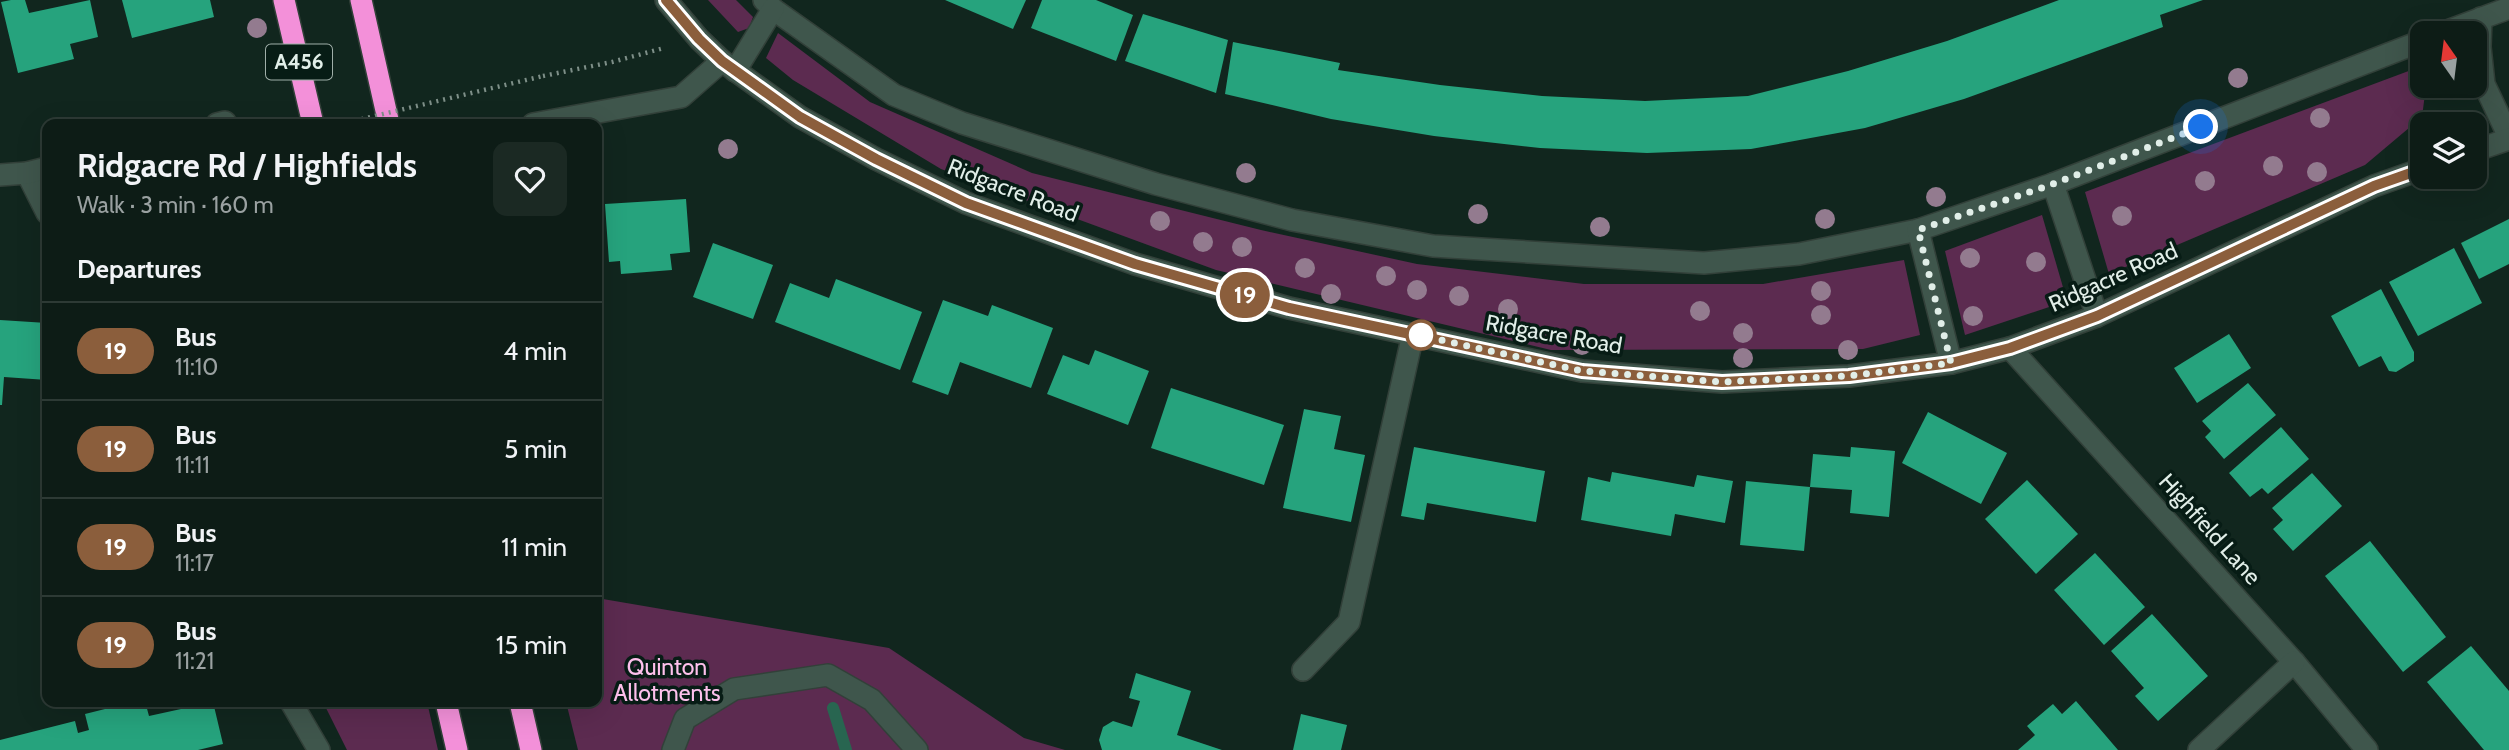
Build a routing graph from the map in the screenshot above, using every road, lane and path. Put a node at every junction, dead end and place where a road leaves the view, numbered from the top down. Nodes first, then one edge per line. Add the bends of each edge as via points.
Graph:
1 (284, 0) edge
2 (361, 0) edge
3 (666, 0) edge
4 (769, 5) edge
5 (2509, 8) edge
6 (2482, 18) junction
7 (2474, 21) edge
8 (699, 39) junction
9 (2410, 46) edge
10 (728, 66) junction
11 (312, 119) edge
12 (362, 119) edge
13 (388, 119) edge
14 (560, 119) edge
15 (2509, 138) edge
16 (2487, 146) edge
17 (37, 170) edge
18 (2410, 173) edge
19 (0, 175) edge
20 (2053, 184) junction
21 (42, 192) edge
22 (1918, 230) junction
23 (2097, 316) junction
24 (1413, 334) junction
25 (2010, 348) junction
26 (1951, 363) junction
27 (2294, 662) junction
28 (1303, 670) dead end
29 (294, 707) edge
30 (447, 707) edge
31 (521, 707) edge
32 (319, 750) edge
33 (457, 750) edge
34 (531, 750) edge
35 (673, 750) edge
36 (917, 750) edge
37 (2199, 750) edge
38 (2367, 750) edge

1 - 11 highway, A456
2 - 13 highway
3 - 8 street, Ridgacre Road
4 - 10 street
4 - 22 street, Ridgacre Road via 894,95 962,123 1156,184 1292,220 1433,246 1704,263 1799,254
5 - 6 street
6 - 7 street
6 - 15 street via 2484,84
8 - 10 street, Ridgacre Road
8 - 12 path, bridge
9 - 20 street, Ridgacre Road
10 - 14 street via 681,97
10 - 24 street, Ridgacre Road via 800,117 966,203 1135,264 1289,308
15 - 16 street
17 - 19 street
17 - 21 street
18 - 23 street, Ridgacre Road
20 - 22 street, Ridgacre Road
20 - 23 street
22 - 26 street
23 - 25 street, Ridgacre Road
24 - 26 street, Ridgacre Road via 1582,371 1722,382 1849,376
24 - 28 street via 1349,622
25 - 26 street, Ridgacre Road
25 - 27 street, Highfield Lane
27 - 37 street
27 - 38 street, Highfield Lane
29 - 32 street
30 - 33 highway
31 - 34 highway
35 - 36 street via 685,719 734,689 828,675 872,700

